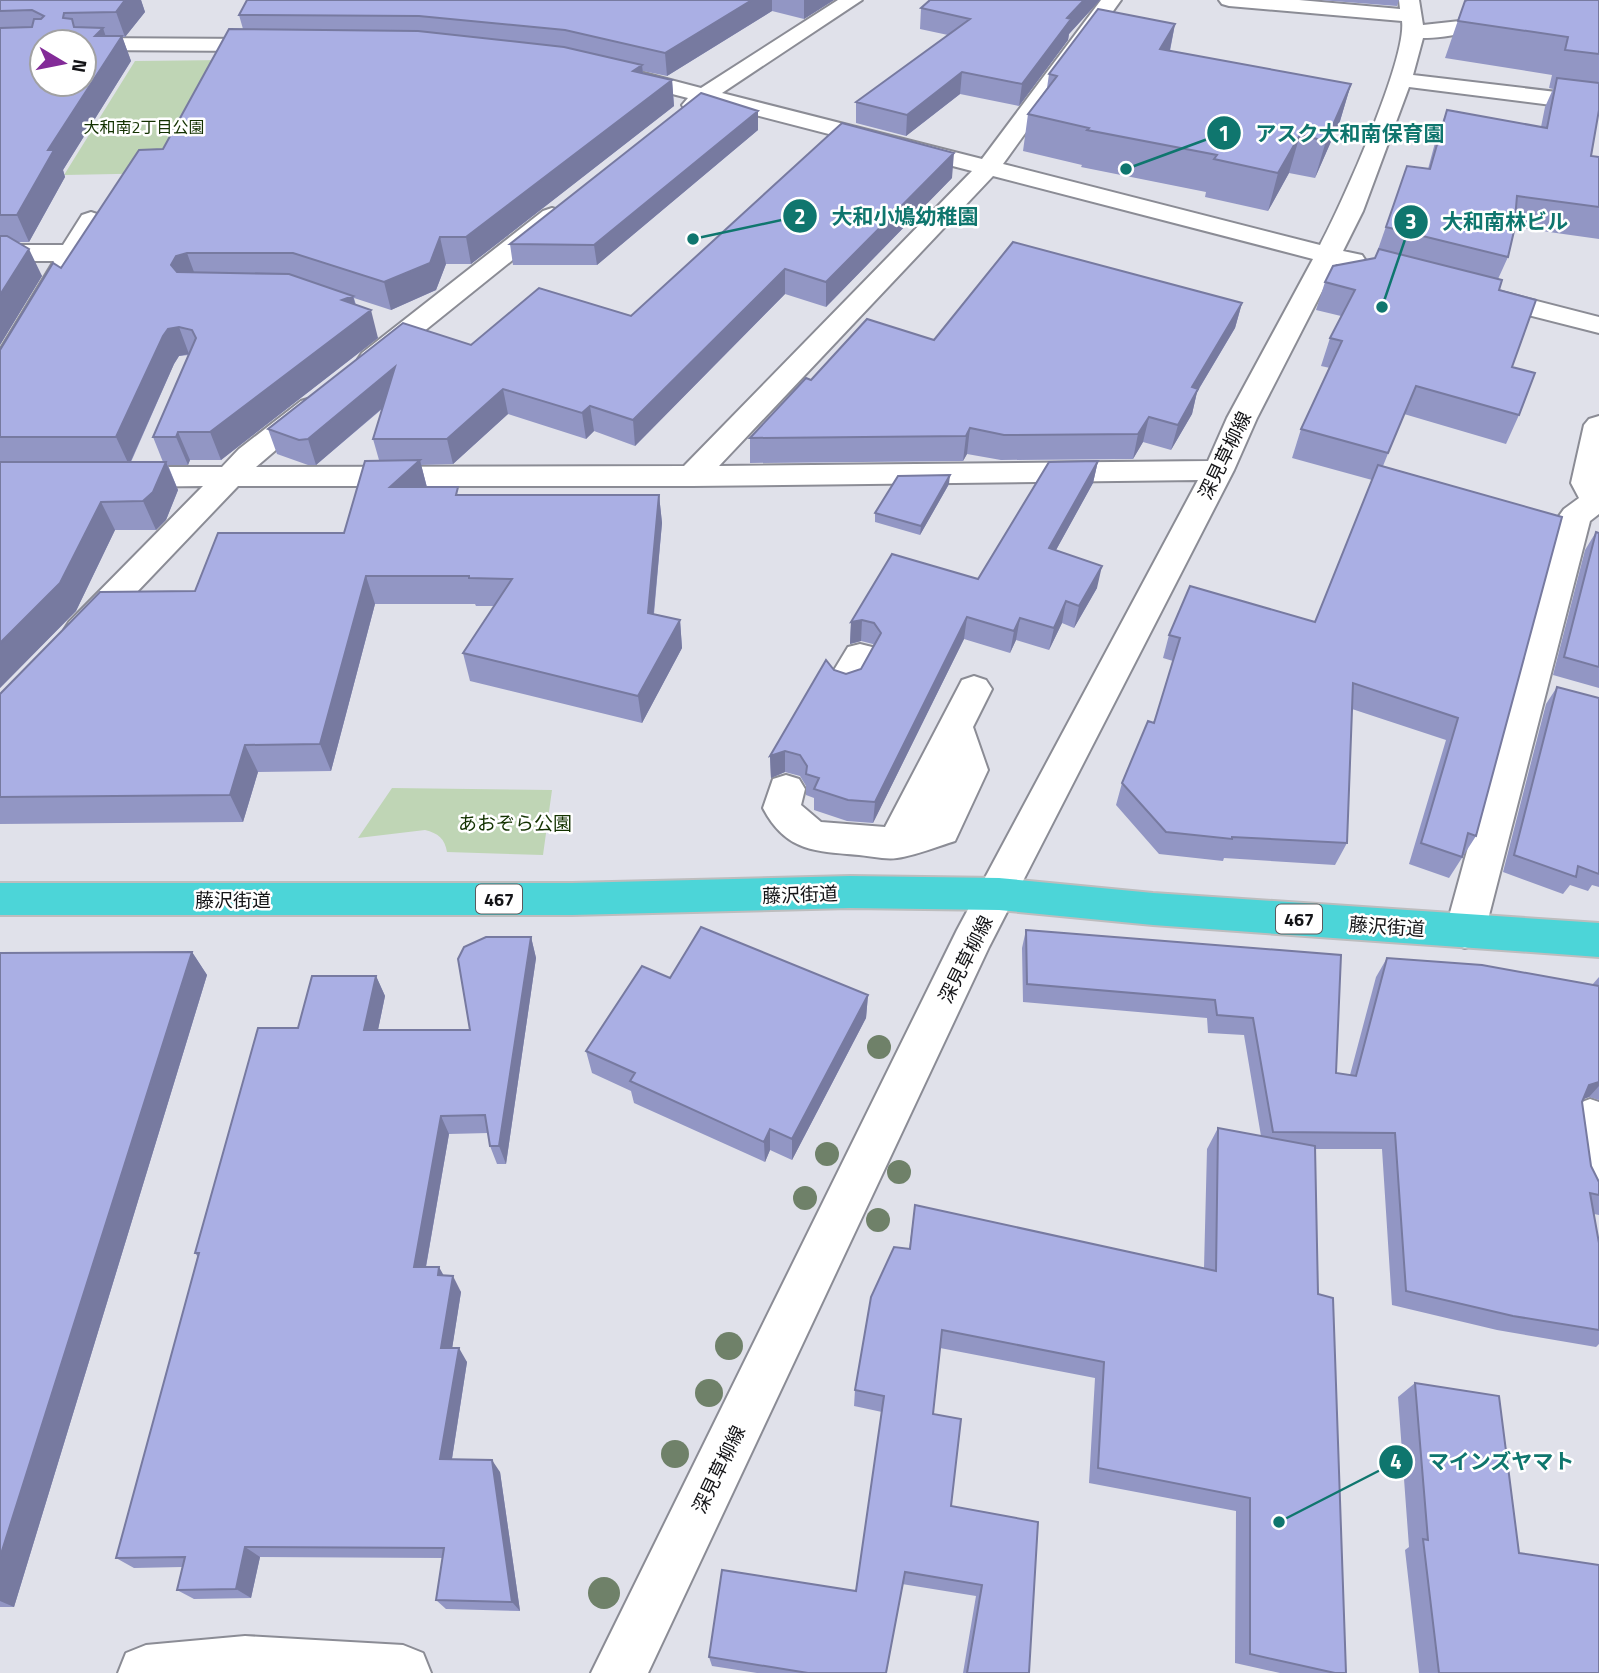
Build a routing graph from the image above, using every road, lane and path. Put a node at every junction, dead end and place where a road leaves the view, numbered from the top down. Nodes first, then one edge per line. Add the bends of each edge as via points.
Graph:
1 (852, 0) edge
2 (1111, 0) edge
3 (1229, 0) edge
4 (1534, 0) edge
5 (1269, 2) edge
6 (1412, 16) edge
7 (98, 44) edge
8 (298, 45) edge
9 (604, 70) edge
10 (1402, 80) junction
11 (705, 95) junction
12 (1599, 104) edge
13 (677, 118) edge
14 (988, 168) junction
15 (570, 202) edge
16 (91, 220) edge
17 (0, 253) edge
18 (71, 253) junction
19 (1328, 254) junction
20 (1378, 268) edge
21 (1457, 288) edge
22 (1599, 325) edge
23 (0, 374) edge
24 (1599, 425) edge
25 (1219, 470) junction
26 (230, 476) junction
27 (692, 476) junction
28 (90, 477) edge
29 (1597, 502) edge
30 (66, 645) edge
31 (1530, 684) junction
32 (974, 689) dead end
33 (1564, 694) edge
34 (786, 789) dead end
35 (999, 894) junction
36 (0, 898) edge
37 (1465, 931) junction
38 (1599, 940) edge
39 (1590, 1119) edge
40 (1599, 1181) edge
41 (146, 1673) edge
42 (403, 1673) edge
43 (619, 1673) edge

1 - 11 street
2 - 14 street
3 - 5 street
4 - 6 street via 1482,26 1452,32
5 - 6 street
6 - 10 street, 深見草柳線
7 - 8 street
9 - 11 street
10 - 12 street
10 - 19 street, 深見草柳線 via 1351,211
11 - 13 street
11 - 14 street
14 - 19 street
14 - 27 street
15 - 26 street via 397,324 340,384
16 - 18 street
17 - 18 street
18 - 23 street
19 - 20 street
19 - 25 street, 深見草柳線
21 - 22 street
24 - 29 street via 1586,483
25 - 27 street
25 - 35 street, 深見草柳線
26 - 27 street
26 - 28 street via 147,465
26 - 30 street
29 - 31 street via 1575,516
31 - 33 street
31 - 37 street
32 - 34 street via 955,727 969,770 942,830 896,842 813,836 782,808
35 - 36 highway, 藤沢街道 / 467
35 - 37 highway, 藤沢街道 / 467
35 - 43 street, 深見草柳線 via 971,942
37 - 38 highway, 藤沢街道 / 467
39 - 40 street
41 - 42 street via 245,1664

